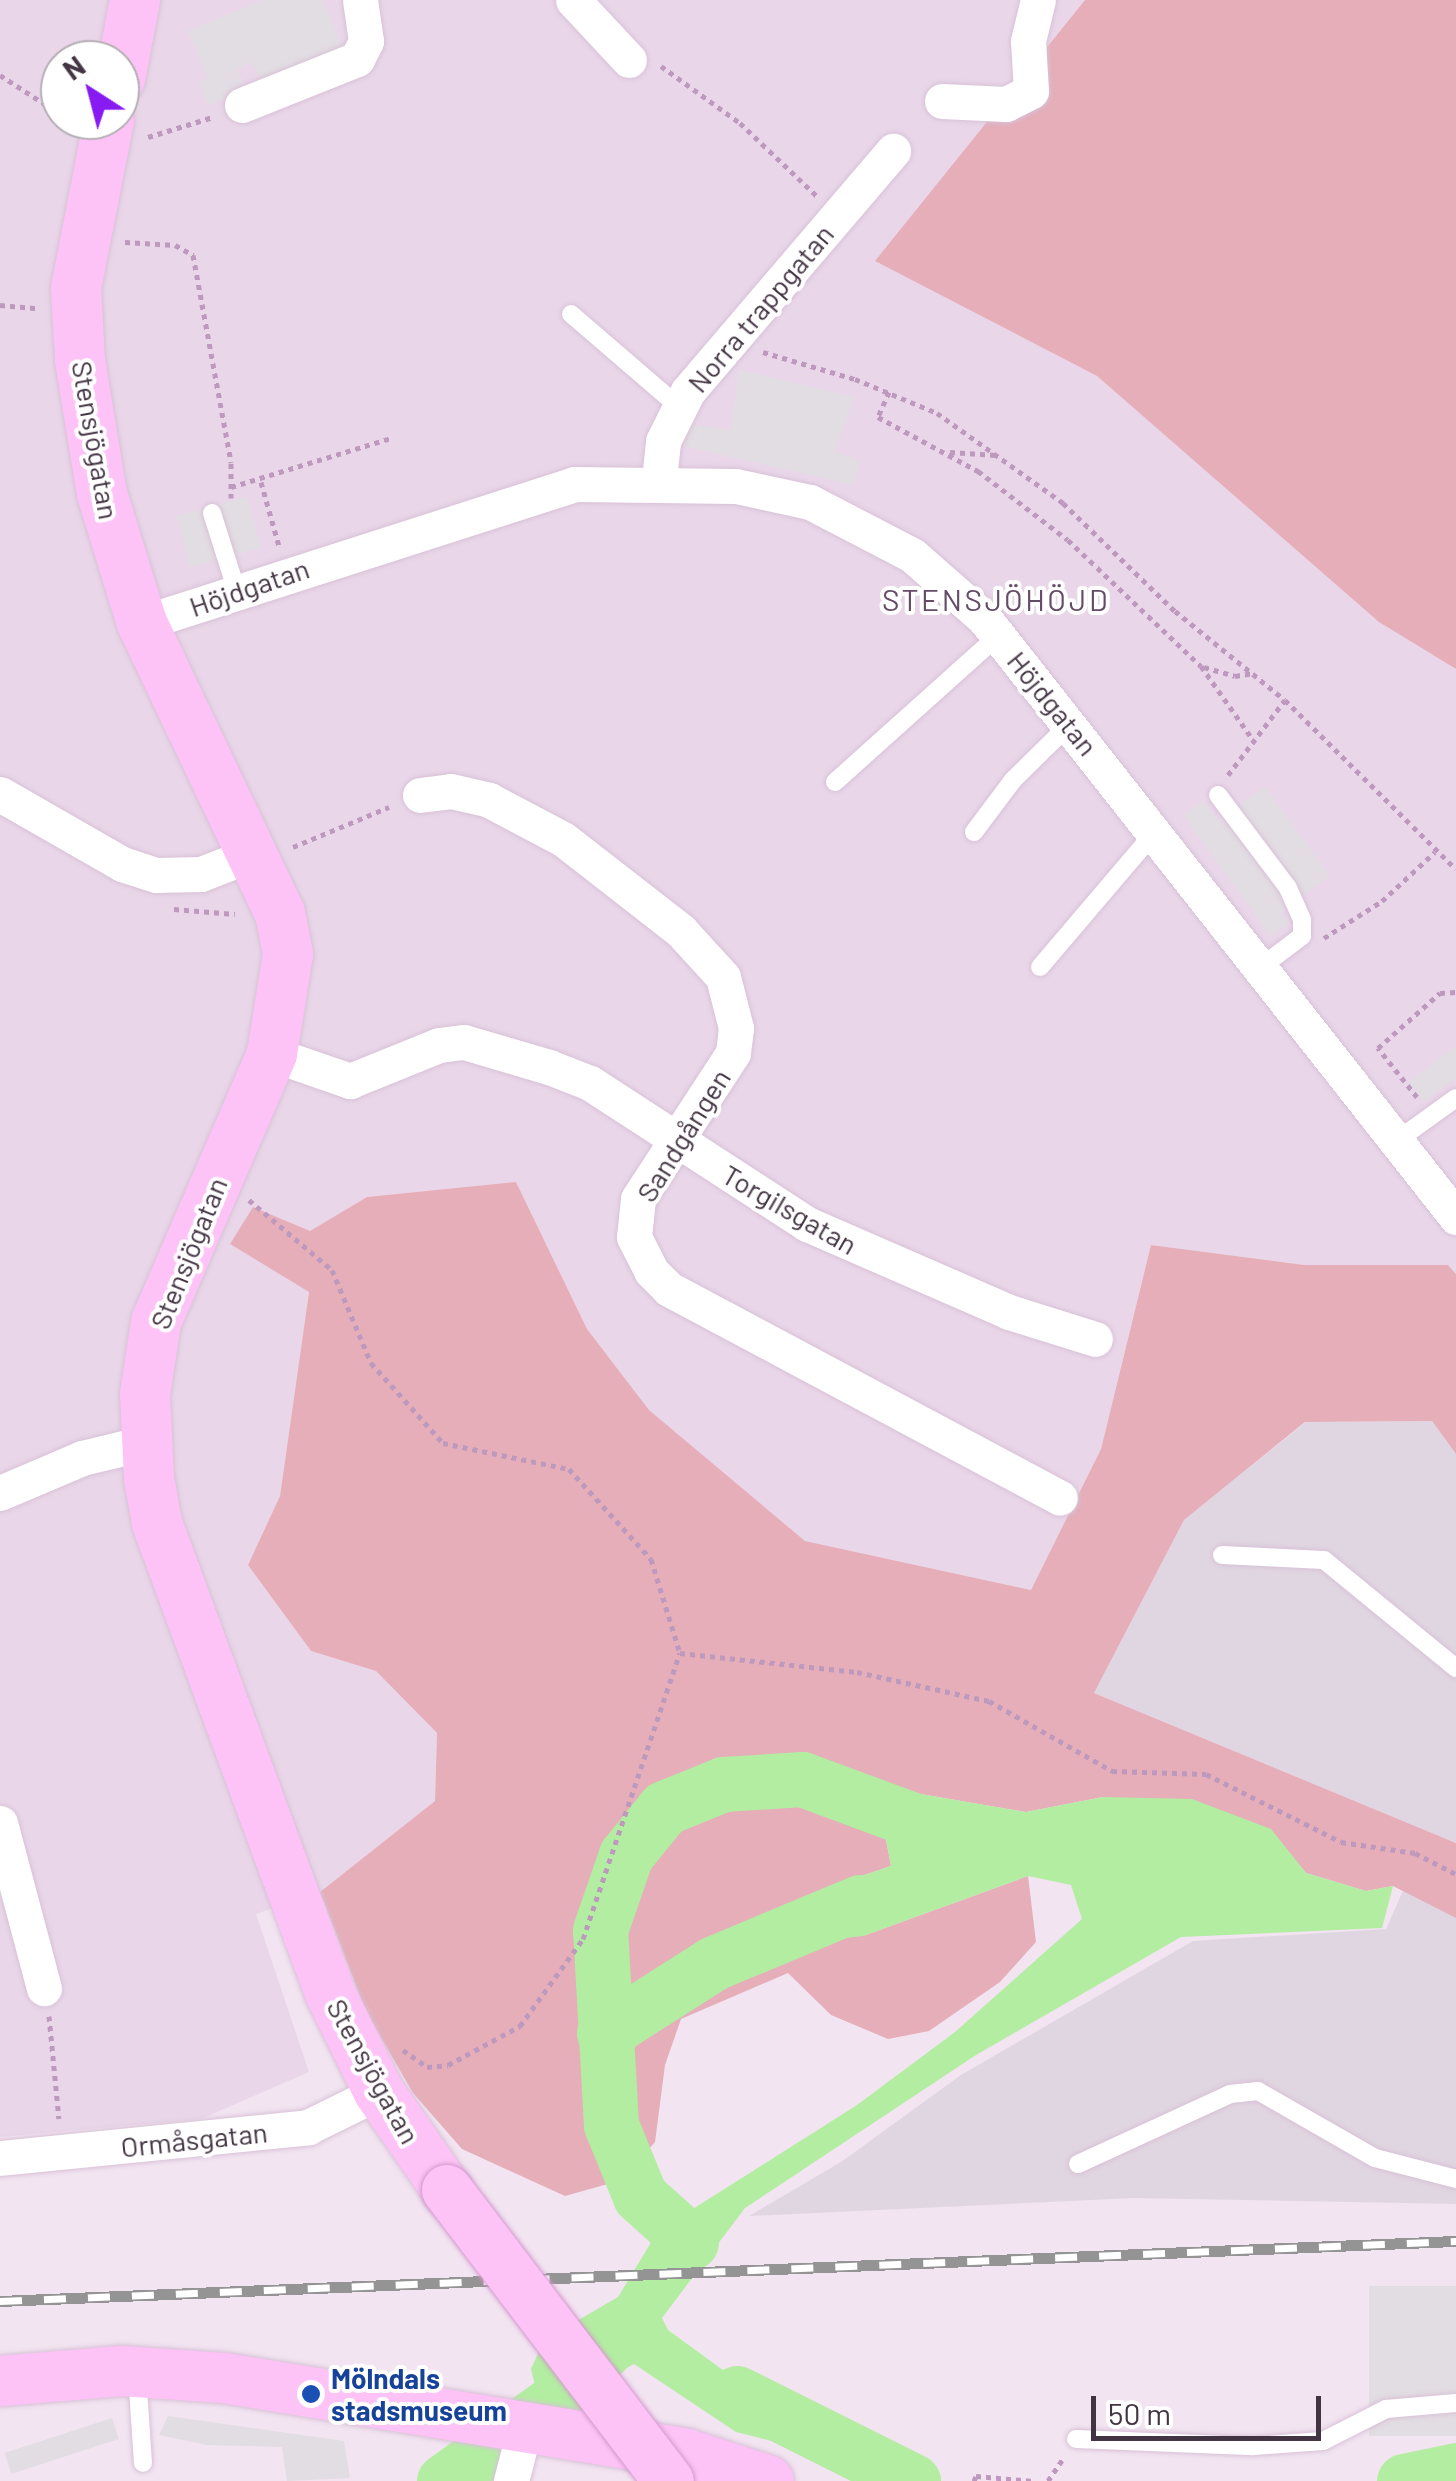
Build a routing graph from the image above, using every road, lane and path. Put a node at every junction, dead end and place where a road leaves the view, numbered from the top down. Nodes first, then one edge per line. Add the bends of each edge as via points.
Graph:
1 (135, 0) edge
2 (360, 0) edge
3 (573, 0) edge
4 (1038, 0) edge
5 (127, 40) edge
6 (628, 60) joint
7 (0, 75) edge
8 (40, 101) edge
9 (942, 101) dead end
10 (242, 105) joint
11 (140, 136) edge
12 (104, 140) edge
13 (893, 151) dead end
14 (838, 216) junction
15 (106, 240) dead end
16 (0, 306) edge
17 (37, 308) dead end
18 (571, 314) dead end
19 (726, 344) junction
20 (889, 392) junction
21 (680, 408) junction
22 (390, 438) dead end
23 (948, 452) junction
24 (996, 456) junction
25 (660, 480) junction
26 (260, 482) junction
27 (231, 488) junction
28 (212, 514) joint
29 (289, 574) junction
30 (237, 592) junction
31 (142, 624) junction
32 (998, 636) junction
33 (1201, 666) junction
34 (1253, 673) junction
35 (1285, 700) junction
36 (1070, 724) junction
37 (1251, 738) junction
38 (835, 782) dead end
39 (0, 794) edge
40 (420, 795) joint
41 (1218, 795) joint
42 (974, 832) dead end
43 (1155, 832) junction
44 (270, 852) junction
45 (1435, 852) junction
46 (1456, 869) edge
47 (1302, 936) junction
48 (1040, 967) dead end
49 (1260, 967) junction
50 (1456, 992) edge
51 (272, 1054) junction
52 (1456, 1098) edge
53 (1430, 1116) junction
54 (675, 1140) junction
55 (1395, 1142) junction
56 (237, 1190) dead end
57 (1456, 1217) edge
58 (1095, 1339) dead end
59 (144, 1443) junction
60 (0, 1494) edge
61 (1060, 1498) dead end
62 (1222, 1555) dead end
63 (680, 1653) junction
64 (1456, 1668) edge
65 (0, 1822) edge
66 (1456, 1874) edge
67 (44, 1988) joint
68 (423, 2064) dead end
69 (378, 2092) junction
70 (59, 2114) dead end
71 (0, 2158) edge
72 (1078, 2164) dead end
73 (1456, 2179) edge
74 (0, 2361) edge
75 (130, 2372) junction
76 (0, 2381) edge
77 (0, 2402) edge
78 (1456, 2403) edge
79 (1076, 2439) dead end
80 (516, 2447) edge
81 (143, 2463) dead end
82 (748, 2473) edge
83 (975, 2478) edge
84 (668, 2481) edge
85 (1032, 2481) edge

1 - 5 street
2 - 10 street via 366,41 357,59
3 - 6 street
4 - 9 street via 1028,42 1031,91 1006,104
6 - 14 path via 667,67 740,123
7 - 8 path
10 - 11 path via 150,138
12 - 31 street, Stensjögatan via 81,238 80,360 102,494
13 - 14 street, Norra trappgatan
14 - 19 street, Norra trappgatan
15 - 27 path via 175,245 193,255
16 - 17 path
18 - 21 lane
19 - 20 path
19 - 21 street, Norra trappgatan
20 - 23 path via 878,416
20 - 24 path via 937,413
21 - 25 street, Norra trappgatan via 663,441
22 - 26 path
23 - 24 path
23 - 33 path via 1068,540
24 - 34 path via 1063,503 1175,611
25 - 29 street, Höjdgatan via 574,484
25 - 32 street, Höjdgatan via 736,486 827,510 912,555 953,586
26 - 27 path
26 - 29 path
27 - 28 path via 230,506
28 - 30 lane
29 - 30 street, Höjdgatan
30 - 31 street, Höjdgatan
31 - 44 street, Stensjögatan
32 - 36 street, Höjdgatan
32 - 38 lane
33 - 34 path via 1235,676
33 - 37 path
34 - 35 path
35 - 37 path
35 - 45 path via 1361,769
36 - 42 lane via 1013,780
36 - 43 street, Höjdgatan
37 - 41 path
39 - 44 street via 122,864 156,875 202,874
40 - 44 path
40 - 54 street, Sandgången via 451,791 488,800 563,838 681,932 723,977 736,1028 733,1053
41 - 47 lane via 1288,888
43 - 48 lane
43 - 49 street, Höjdgatan
44 - 51 street, Stensjögatan via 288,954
45 - 46 path
45 - 47 path via 1353,924 1332,937
47 - 49 lane
49 - 55 street, Höjdgatan
50 - 53 path via 1440,993 1378,1048
51 - 54 street, Torgilsgatan via 350,1081 439,1045 464,1042 590,1083
51 - 59 street, Stensjögatan via 156,1322
52 - 53 lane
53 - 55 lane
54 - 58 street, Torgilsgatan via 807,1224 872,1256
54 - 61 street, Sandgången via 638,1198 633,1219 640,1253 669,1289
55 - 57 street, Höjdgatan
56 - 63 path via 332,1270 370,1363 443,1443 569,1468 652,1558
59 - 60 street via 82,1458
59 - 69 street, Stensjögatan via 157,1523 330,1992
62 - 64 lane via 1324,1560
63 - 66 path via 857,1672 989,1701 1112,1772 1206,1774 1341,1842 1415,1853
63 - 68 path via 583,1939 520,2026 448,2065
65 - 67 street
67 - 70 path
69 - 71 street, Ormåsgatan via 308,2127
69 - 84 street, Stensjögatan, bridge
72 - 73 lane via 1230,2094 1258,2092 1376,2158
74 - 75 lane via 53,2358
75 - 76 street
75 - 77 street
75 - 80 street via 224,2378
75 - 81 lane
78 - 79 lane via 1386,2409 1323,2442
80 - 82 street
83 - 85 path

